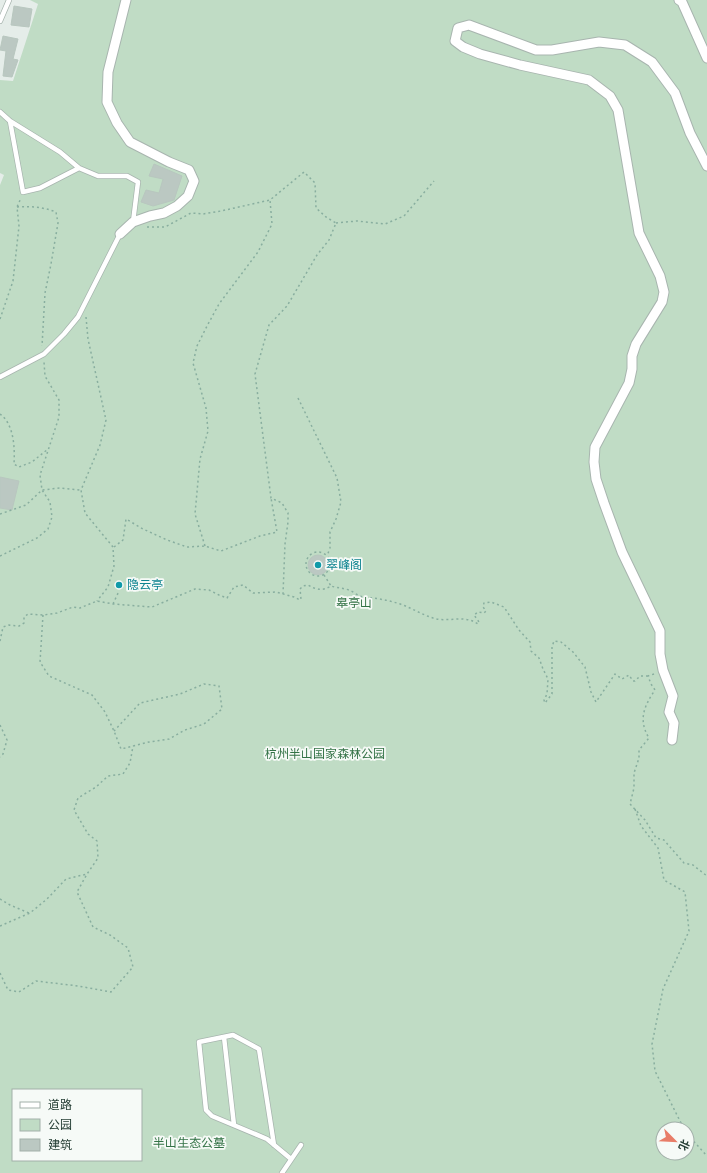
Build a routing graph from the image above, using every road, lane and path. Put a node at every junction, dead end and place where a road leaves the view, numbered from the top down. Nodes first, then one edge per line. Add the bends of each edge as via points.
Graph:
1 (9, 0) edge
2 (126, 0) edge
3 (679, 0) edge
4 (0, 21) edge
5 (707, 58) edge
6 (0, 112) edge
7 (10, 121) junction
8 (707, 166) edge
9 (79, 168) junction
10 (434, 181) dead end
11 (23, 192) junction
12 (270, 200) junction
13 (17, 207) junction
14 (133, 222) junction
15 (336, 223) junction
16 (147, 227) dead end
17 (120, 234) joint
18 (84, 305) junction
19 (0, 319) edge
20 (44, 354) junction
21 (0, 377) edge
22 (298, 398) dead end
23 (0, 414) edge
24 (49, 448) junction
25 (42, 490) junction
26 (80, 490) junction
27 (271, 498) junction
28 (0, 514) edge
29 (205, 546) junction
30 (113, 547) junction
31 (0, 556) edge
32 (327, 556) junction
33 (324, 575) junction
34 (331, 586) junction
35 (119, 591) dead end
36 (282, 594) junction
37 (97, 601) junction
38 (113, 604) junction
39 (43, 615) junction
40 (0, 641) edge
41 (663, 670) junction
42 (648, 676) junction
43 (0, 725) edge
44 (114, 731) junction
45 (672, 740) dead end
46 (133, 746) junction
47 (0, 757) edge
48 (635, 810) junction
49 (87, 874) junction
50 (707, 876) edge
51 (0, 899) edge
52 (30, 913) junction
53 (0, 926) edge
54 (0, 974) edge
55 (224, 1037) junction
56 (680, 1121) edge
57 (234, 1125) junction
58 (695, 1143) edge
59 (274, 1145) junction
60 (301, 1145) dead end
61 (707, 1156) edge
62 (291, 1160) junction
63 (282, 1173) edge

1 - 4 lane
2 - 14 street via 108,72 107,102 130,142 189,170 194,181 188,196 177,206 164,213
3 - 5 street
6 - 7 lane
7 - 9 lane via 60,152
7 - 11 lane
8 - 41 street via 690,133 675,93 652,62 625,45 599,42 552,50 536,50 469,25 458,28 455,41 463,47 520,65 589,80 610,96 618,110 639,233 660,276 664,292 662,302 636,344 629,383 595,446 594,462 596,480 622,552 660,631
9 - 11 lane via 40,188
9 - 14 lane via 98,176 127,176 138,182
10 - 15 path via 404,216 385,224 357,221
11 - 13 path
12 - 15 path via 304,172 315,184 316,208
12 - 16 path via 203,214 191,212 166,227
12 - 29 path via 272,224 258,252 223,298 207,326 197,346 193,363 206,408 208,431 200,459 195,514
13 - 19 path via 20,226 13,281
13 - 20 path via 33,206 56,212 58,223 45,293 41,343
14 - 17 street
15 - 27 path via 329,240 313,261 287,306 269,325 255,374
17 - 18 lane
18 - 20 lane via 78,317
18 - 26 path via 88,339 106,420 100,445
20 - 21 lane
20 - 24 path via 45,376 59,400 59,417
22 - 32 path via 337,478 341,502 330,532
23 - 24 path via 6,418 11,432 14,464 19,467 32,462
24 - 25 path via 40,475
25 - 26 path
25 - 28 path via 26,505
25 - 31 path via 50,502 52,517 48,529 37,538
26 - 30 path via 85,513
27 - 29 path via 277,532 221,551
27 - 36 path via 282,503 288,512
29 - 30 path via 187,547 126,519 123,540
30 - 37 path via 114,566 108,586
32 - 33 path via 330,568
32 - 33 path via 316,552 309,556 306,563 310,574
33 - 34 path
34 - 36 path via 326,590 302,586 300,600
34 - 42 path via 362,596 391,601 443,621 466,619 478,624 474,615 486,611 484,603 492,602 504,607 530,642 531,651 539,658 548,679 544,700 546,703 552,694 554,641 561,642 573,652 585,667 596,702 615,674 622,678 629,675 633,681 640,676
35 - 38 path
36 - 38 path via 253,592 243,585 234,587 227,598 209,590 195,589 152,607
37 - 38 path
37 - 39 path via 80,608 73,607
39 - 40 path via 28,614 24,617 24,623 19,626 9,624 3,627
39 - 44 path via 40,662 49,676 92,695 105,712
41 - 42 path
41 - 45 street via 673,696 669,712 674,723
42 - 48 path via 655,690 645,705 643,717 649,738 639,750 634,773 630,804
43 - 47 path via 7,740
44 - 46 path via 121,749
44 - 46 path via 140,703 180,694 204,684 220,686 222,709 204,724 169,738
46 - 49 path via 130,763 123,774 108,776 78,798 74,810 88,834 97,841 98,858
48 - 50 path via 640,813 656,838 664,840 684,863 693,865
48 - 56 path via 641,826 658,848 664,880 685,892 689,930 663,989 652,1044 655,1071
49 - 52 path via 66,879
49 - 54 path via 77,892 93,927 128,948 134,967 121,982 111,992 36,981 19,992 8,990
51 - 52 path via 10,906
52 - 53 path
55 - 57 lane
55 - 57 lane via 199,1042 206,1110 212,1116
55 - 59 lane via 233,1035 259,1049
57 - 59 lane via 267,1139
58 - 61 path
59 - 62 lane
60 - 62 lane
62 - 63 lane

